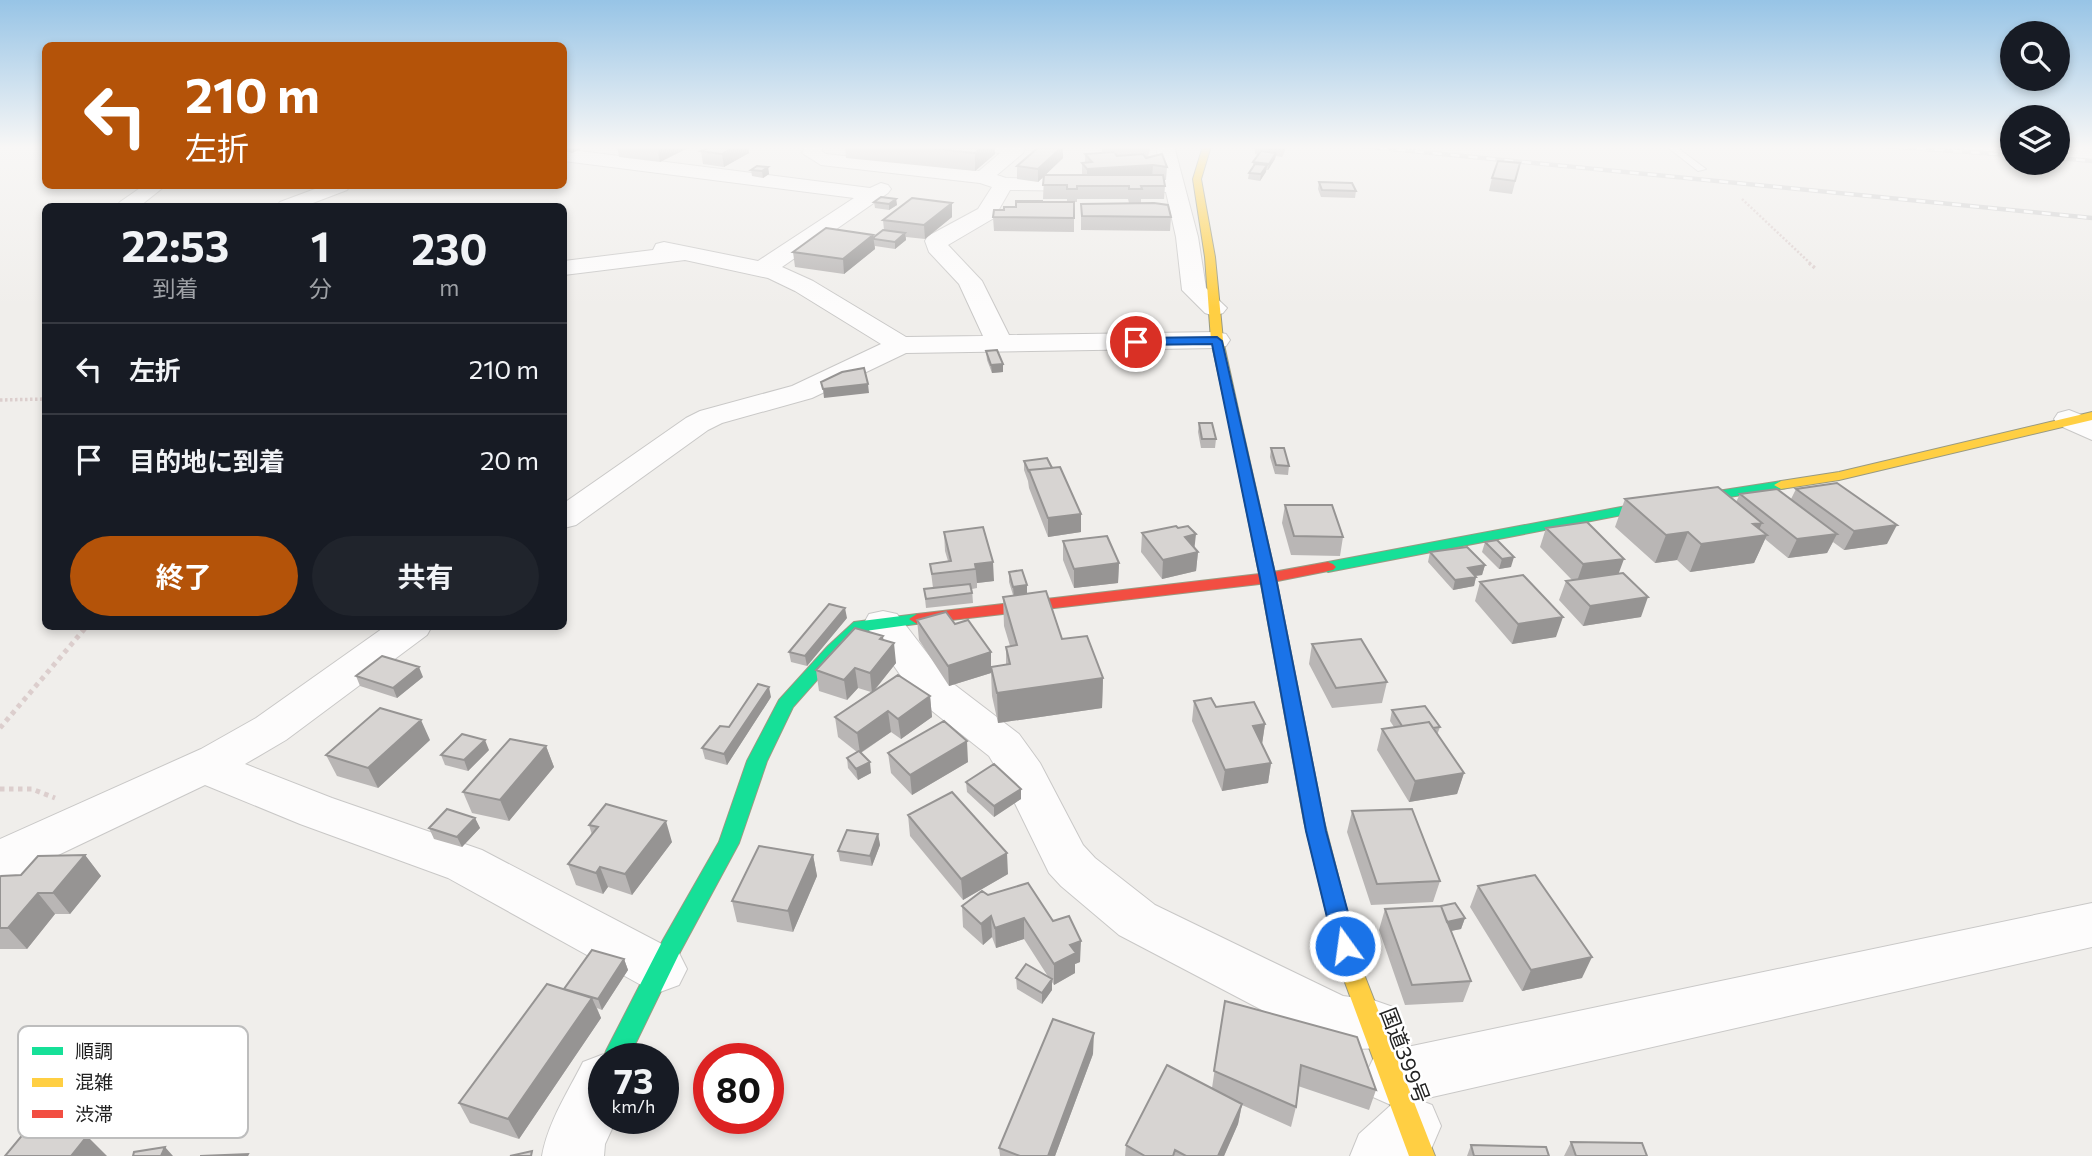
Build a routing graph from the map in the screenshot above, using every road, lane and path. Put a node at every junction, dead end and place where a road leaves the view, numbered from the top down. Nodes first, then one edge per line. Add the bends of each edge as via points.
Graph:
1 (863, 200) edge
2 (989, 200) edge
3 (1178, 200) edge
4 (1200, 200) edge
5 (1743, 200) edge
6 (664, 248) dead end
7 (689, 253) junction
8 (567, 268) edge
9 (1815, 268) dead end
10 (763, 269) junction
11 (1214, 308) junction
12 (1217, 341) junction
13 (1000, 344) junction
14 (901, 345) junction
15 (42, 399) edge
16 (0, 400) edge
17 (2084, 422) edge
18 (567, 516) edge
19 (1268, 578) junction
20 (883, 624) junction
21 (84, 630) edge
22 (407, 630) edge
23 (0, 728) edge
24 (204, 766) junction
25 (0, 868) edge
26 (2092, 925) edge
27 (660, 969) junction
28 (1373, 1025) junction
29 (623, 1043) edge
30 (588, 1115) edge
31 (1402, 1129) edge
32 (573, 1156) edge

1 - 10 street
2 - 13 street via 986,213 936,241 970,281
3 - 11 street via 1194,290
4 - 11 main road, 国道399号
5 - 9 path
6 - 7 street
7 - 8 street
7 - 10 street
10 - 14 street via 804,286
11 - 12 main road, 国道399号
12 - 13 street
12 - 19 main road, 国道399号
13 - 14 street
14 - 18 street via 802,392 697,424
15 - 16 path
17 - 19 main road via 1839,476 1653,505
19 - 20 main road
19 - 28 main road, 国道399号 via 1316,831 1351,969
20 - 27 main road via 860,626 785,704 757,761 729,843
20 - 28 street via 932,689 1004,745 1066,859 1078,872 1138,920 1337,1021
21 - 23 path
22 - 24 street via 271,729
24 - 25 street via 16,853
24 - 27 street via 465,864
26 - 31 street
27 - 29 main road
28 - 31 main road, 国道399号
30 - 32 street

